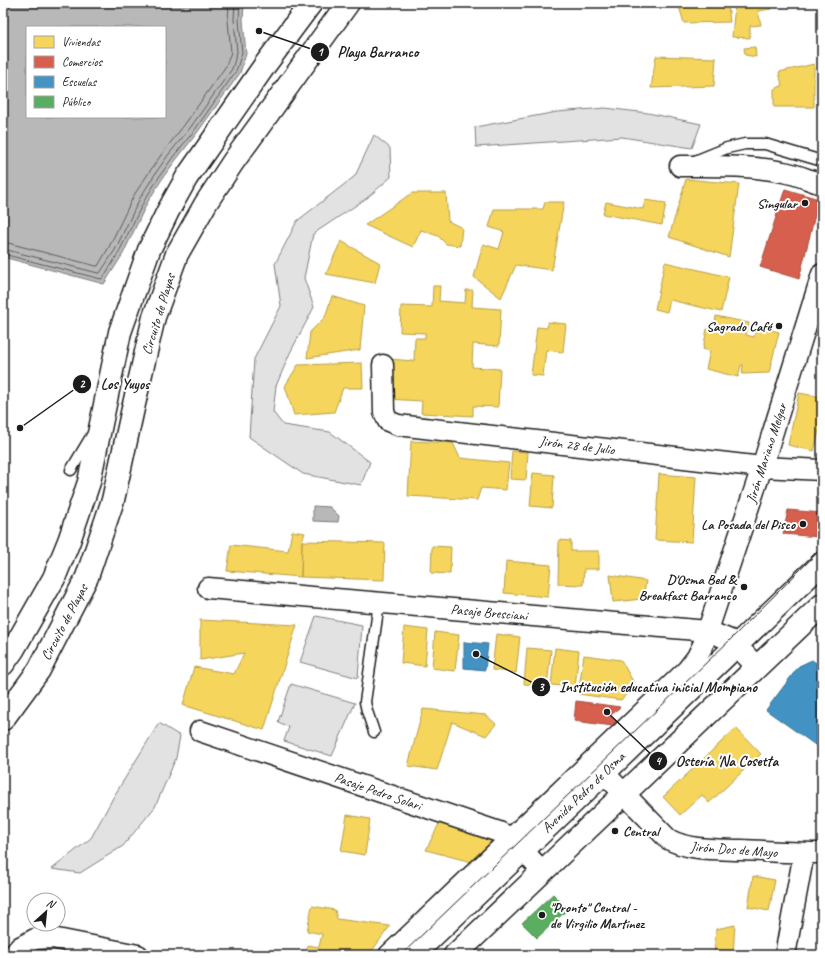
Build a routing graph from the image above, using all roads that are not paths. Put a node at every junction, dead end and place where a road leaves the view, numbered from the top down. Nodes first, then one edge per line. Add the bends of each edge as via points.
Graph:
1 (311, 3) edge
2 (348, 3) edge
3 (822, 161) edge
4 (680, 166) joint
5 (822, 184) edge
6 (822, 274) edge
7 (383, 365) dead end
8 (103, 418) junction
9 (762, 467) junction
10 (71, 470) dead end
11 (822, 470) edge
12 (822, 563) edge
13 (208, 588) dead end
14 (379, 603) junction
15 (822, 605) edge
16 (708, 631) junction
17 (736, 645) junction
18 (3, 664) edge
19 (757, 667) junction
20 (3, 719) edge
21 (200, 731) dead end
22 (374, 732) dead end
23 (604, 774) junction
24 (624, 794) junction
25 (517, 844) junction
26 (813, 853) edge
27 (543, 872) junction
28 (13, 955) edge
29 (138, 955) edge
30 (389, 955) edge
31 (413, 955) edge
32 (455, 955) edge
33 (785, 955) edge

1 - 8 main road, Circuito de Playas via 187,177 148,250 120,332
2 - 20 main road, Circuito de Playas via 233,162 177,254 154,317 113,500 87,577 39,670
3 - 4 lane via 765,144 745,144
4 - 5 street via 755,167 785,172
6 - 9 street, Jirón Mariano Melgar
7 - 9 street, Jirón 28 de Julio via 384,412 388,421 398,425
8 - 10 lane
8 - 18 main road, Circuito de Playas via 89,482 54,578
9 - 11 street, Jirón 28 de Julio
9 - 16 street, Jirón Mariano Melgar
12 - 17 main road, Avenida Pedro de Osma
13 - 14 street, Pasaje Bresciani
14 - 16 street, Pasaje Bresciani
14 - 22 lane via 365,702
15 - 19 main road
16 - 17 street, Pasaje Bresciani
16 - 25 street, Avenida Pedro de Osma via 703,646 687,670
17 - 19 street, Pasaje Bresciani
17 - 23 main road, Avenida Pedro de Osma
19 - 24 main road
21 - 25 street, Pasaje Pedro Solari via 491,829
23 - 24 street, Jirón Dos de Mayo
23 - 25 main road, Avenida Pedro de Osma
24 - 26 street, Jirón Dos de Mayo via 668,839 677,844
24 - 27 main road
25 - 27 street, Pasaje Pedro Solari
25 - 30 street, Avenida Pedro de Osma
25 - 31 main road, Avenida Pedro de Osma
26 - 33 street
27 - 32 main road
28 - 29 street via 20,947 35,939 52,938

